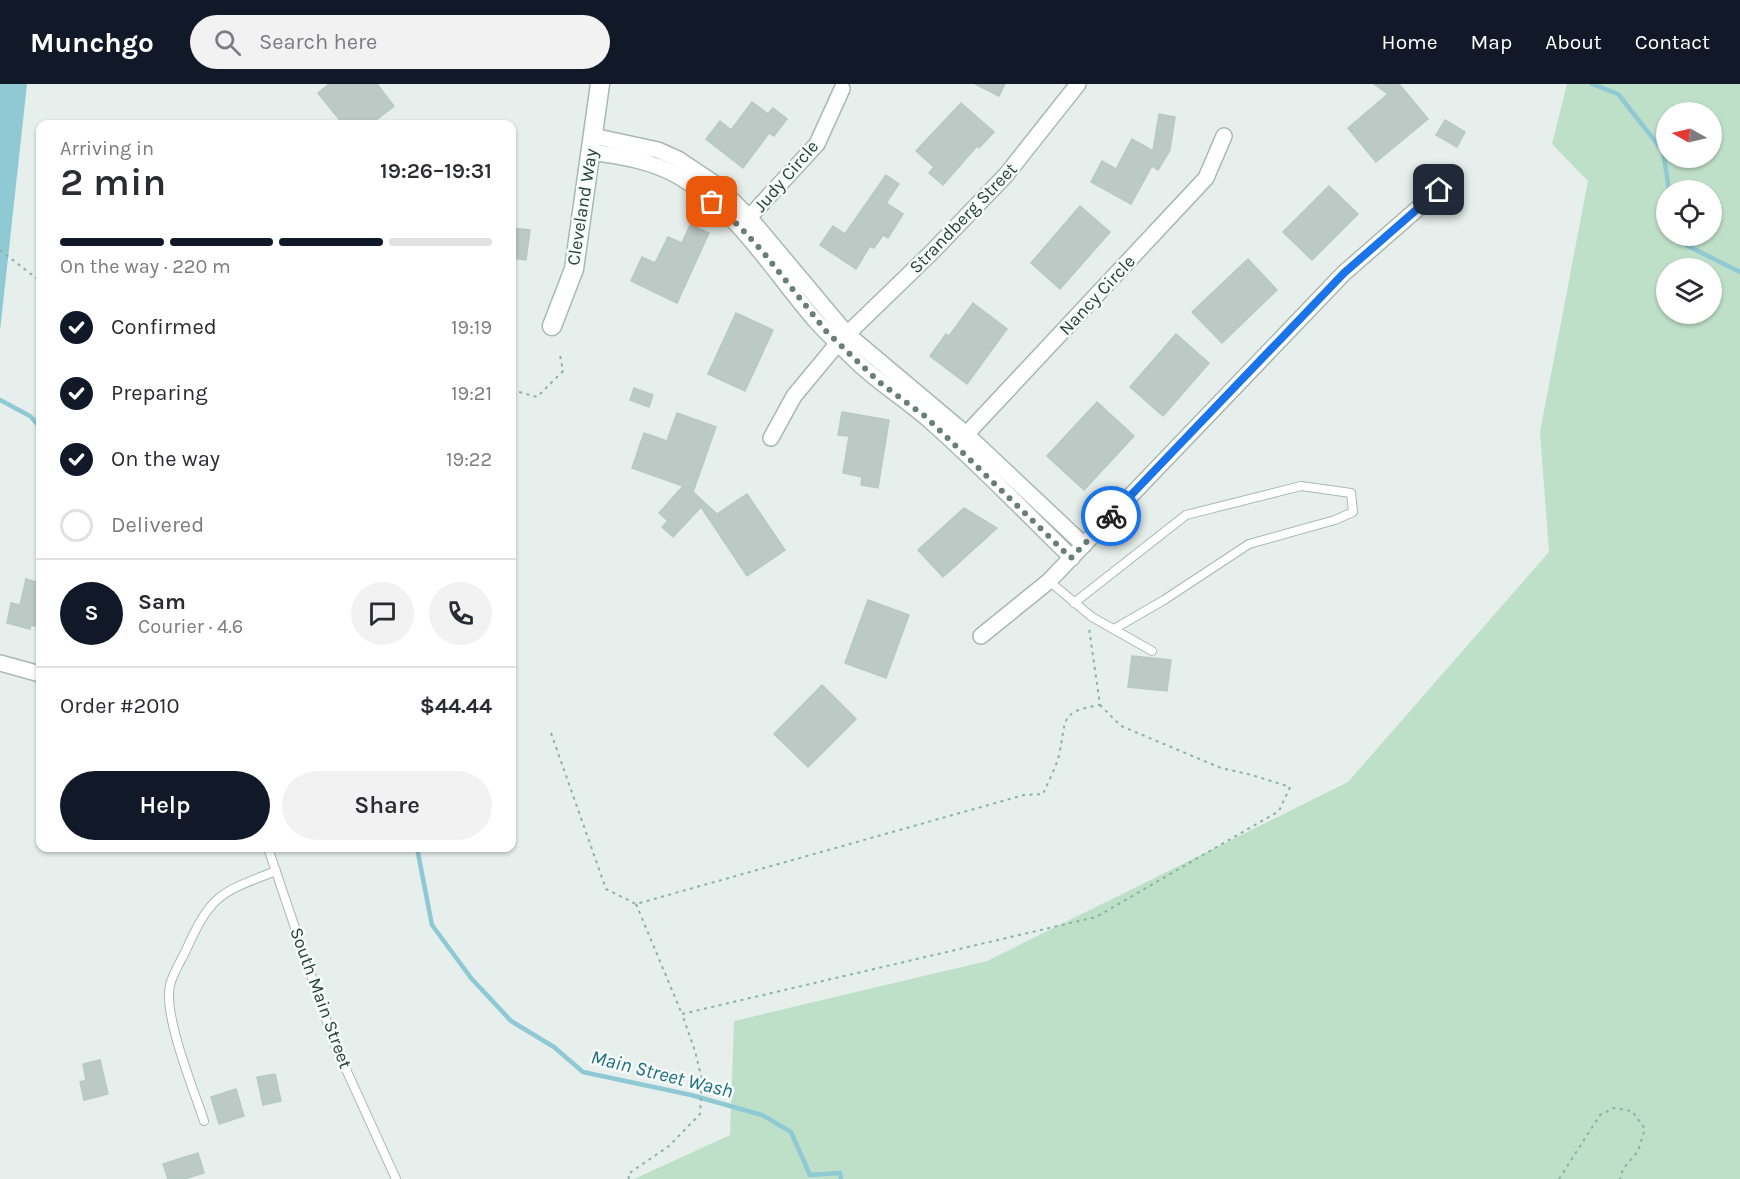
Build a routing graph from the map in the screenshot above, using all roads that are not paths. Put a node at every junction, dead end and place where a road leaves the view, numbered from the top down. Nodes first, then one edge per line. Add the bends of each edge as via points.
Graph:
1 (600, 84) edge
2 (1078, 84) edge
3 (842, 89) dead end
4 (1224, 136) dead end
5 (592, 144) junction
6 (1439, 190) dead end
7 (744, 222) junction
8 (552, 326) dead end
9 (842, 338) junction
10 (771, 438) dead end
11 (961, 440) junction
12 (1084, 545) junction
13 (1071, 558) junction
14 (1049, 581) junction
15 (1074, 603) junction
16 (1114, 629) junction
17 (981, 636) dead end
18 (1152, 651) dead end
19 (0, 663) edge
20 (36, 673) edge
21 (269, 852) edge
22 (276, 871) junction
23 (204, 1121) dead end
24 (396, 1179) edge

1 - 5 street, Cleveland Way
2 - 9 street, Strandberg Street via 1006,175
3 - 7 street, Judy Circle via 817,144
4 - 11 street, Nancy Circle via 1206,178
5 - 7 street via 678,176
5 - 8 street, Cleveland Way via 574,268
6 - 12 street via 1344,273
7 - 9 street via 815,321
9 - 10 street, Strandberg Street via 794,396
9 - 11 street via 879,382
11 - 12 street
11 - 13 street
12 - 13 street
13 - 14 street
14 - 15 lane
14 - 17 street
15 - 16 lane
15 - 16 lane via 1186,515 1301,486 1351,493 1353,512 1249,544
16 - 18 lane
19 - 20 street
21 - 22 lane, South Main Street
22 - 23 lane via 232,888 214,900 198,924 170,985 175,1029
22 - 24 lane, South Main Street via 334,1043

